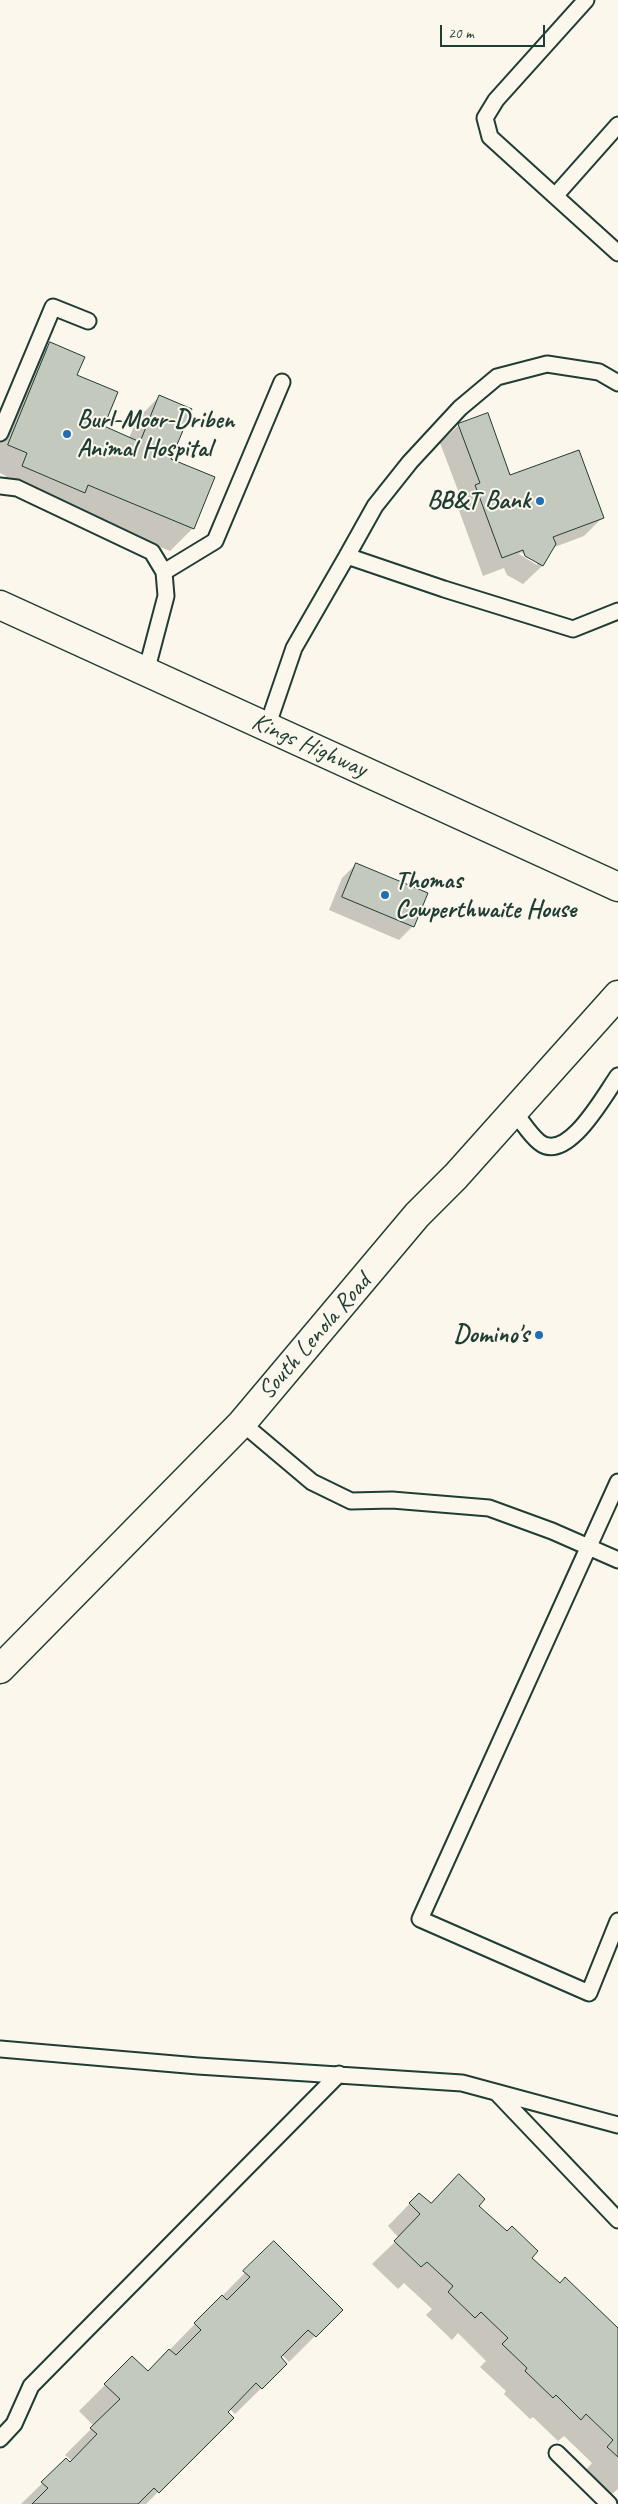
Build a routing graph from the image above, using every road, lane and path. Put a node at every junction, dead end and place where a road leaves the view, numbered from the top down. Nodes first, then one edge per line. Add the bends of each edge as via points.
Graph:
1 (586, 0) edge
2 (618, 125) edge
3 (555, 196) junction
4 (618, 253) edge
5 (88, 321) dead end
6 (282, 382) dead end
7 (618, 383) edge
8 (0, 433) edge
9 (0, 486) edge
10 (347, 556) junction
11 (164, 572) junction
12 (0, 605) edge
13 (618, 611) edge
14 (146, 672) junction
15 (267, 727) junction
16 (618, 887) edge
17 (618, 995) edge
18 (618, 1076) edge
19 (514, 1112) junction
20 (242, 1423) junction
21 (618, 1482) edge
22 (588, 1547) junction
23 (618, 1560) edge
24 (0, 1669) edge
25 (618, 1921) edge
26 (0, 2049) edge
27 (339, 2074) junction
28 (496, 2092) junction
29 (618, 2125) edge
30 (618, 2220) edge
31 (0, 2439) edge
32 (557, 2453) dead end
33 (609, 2504) edge

1 - 3 lane via 496,100 485,118 490,137
2 - 3 lane
3 - 4 lane
5 - 8 lane via 53,307
6 - 11 lane via 214,541
7 - 10 lane via 599,372 547,364 497,377 460,408 410,462 375,506
9 - 11 lane via 17,488 152,552
10 - 13 lane via 573,630
10 - 15 lane via 294,648
11 - 14 lane via 166,596
12 - 14 street, Kings Highway
14 - 15 street, Kings Highway
15 - 16 street, Kings Highway
17 - 19 street, South Lenola Road
18 - 19 lane via 581,1130 567,1141 549,1145 539,1142
19 - 20 street, South Lenola Road via 417,1215
20 - 22 lane via 312,1482 351,1501 392,1500 489,1508
20 - 24 street, South Lenola Road
21 - 22 lane
22 - 23 lane
22 - 25 lane via 420,1919 589,1993
26 - 27 lane
27 - 28 lane via 462,2083
27 - 31 lane via 30,2386 14,2424
28 - 29 lane
28 - 30 lane
32 - 33 lane

